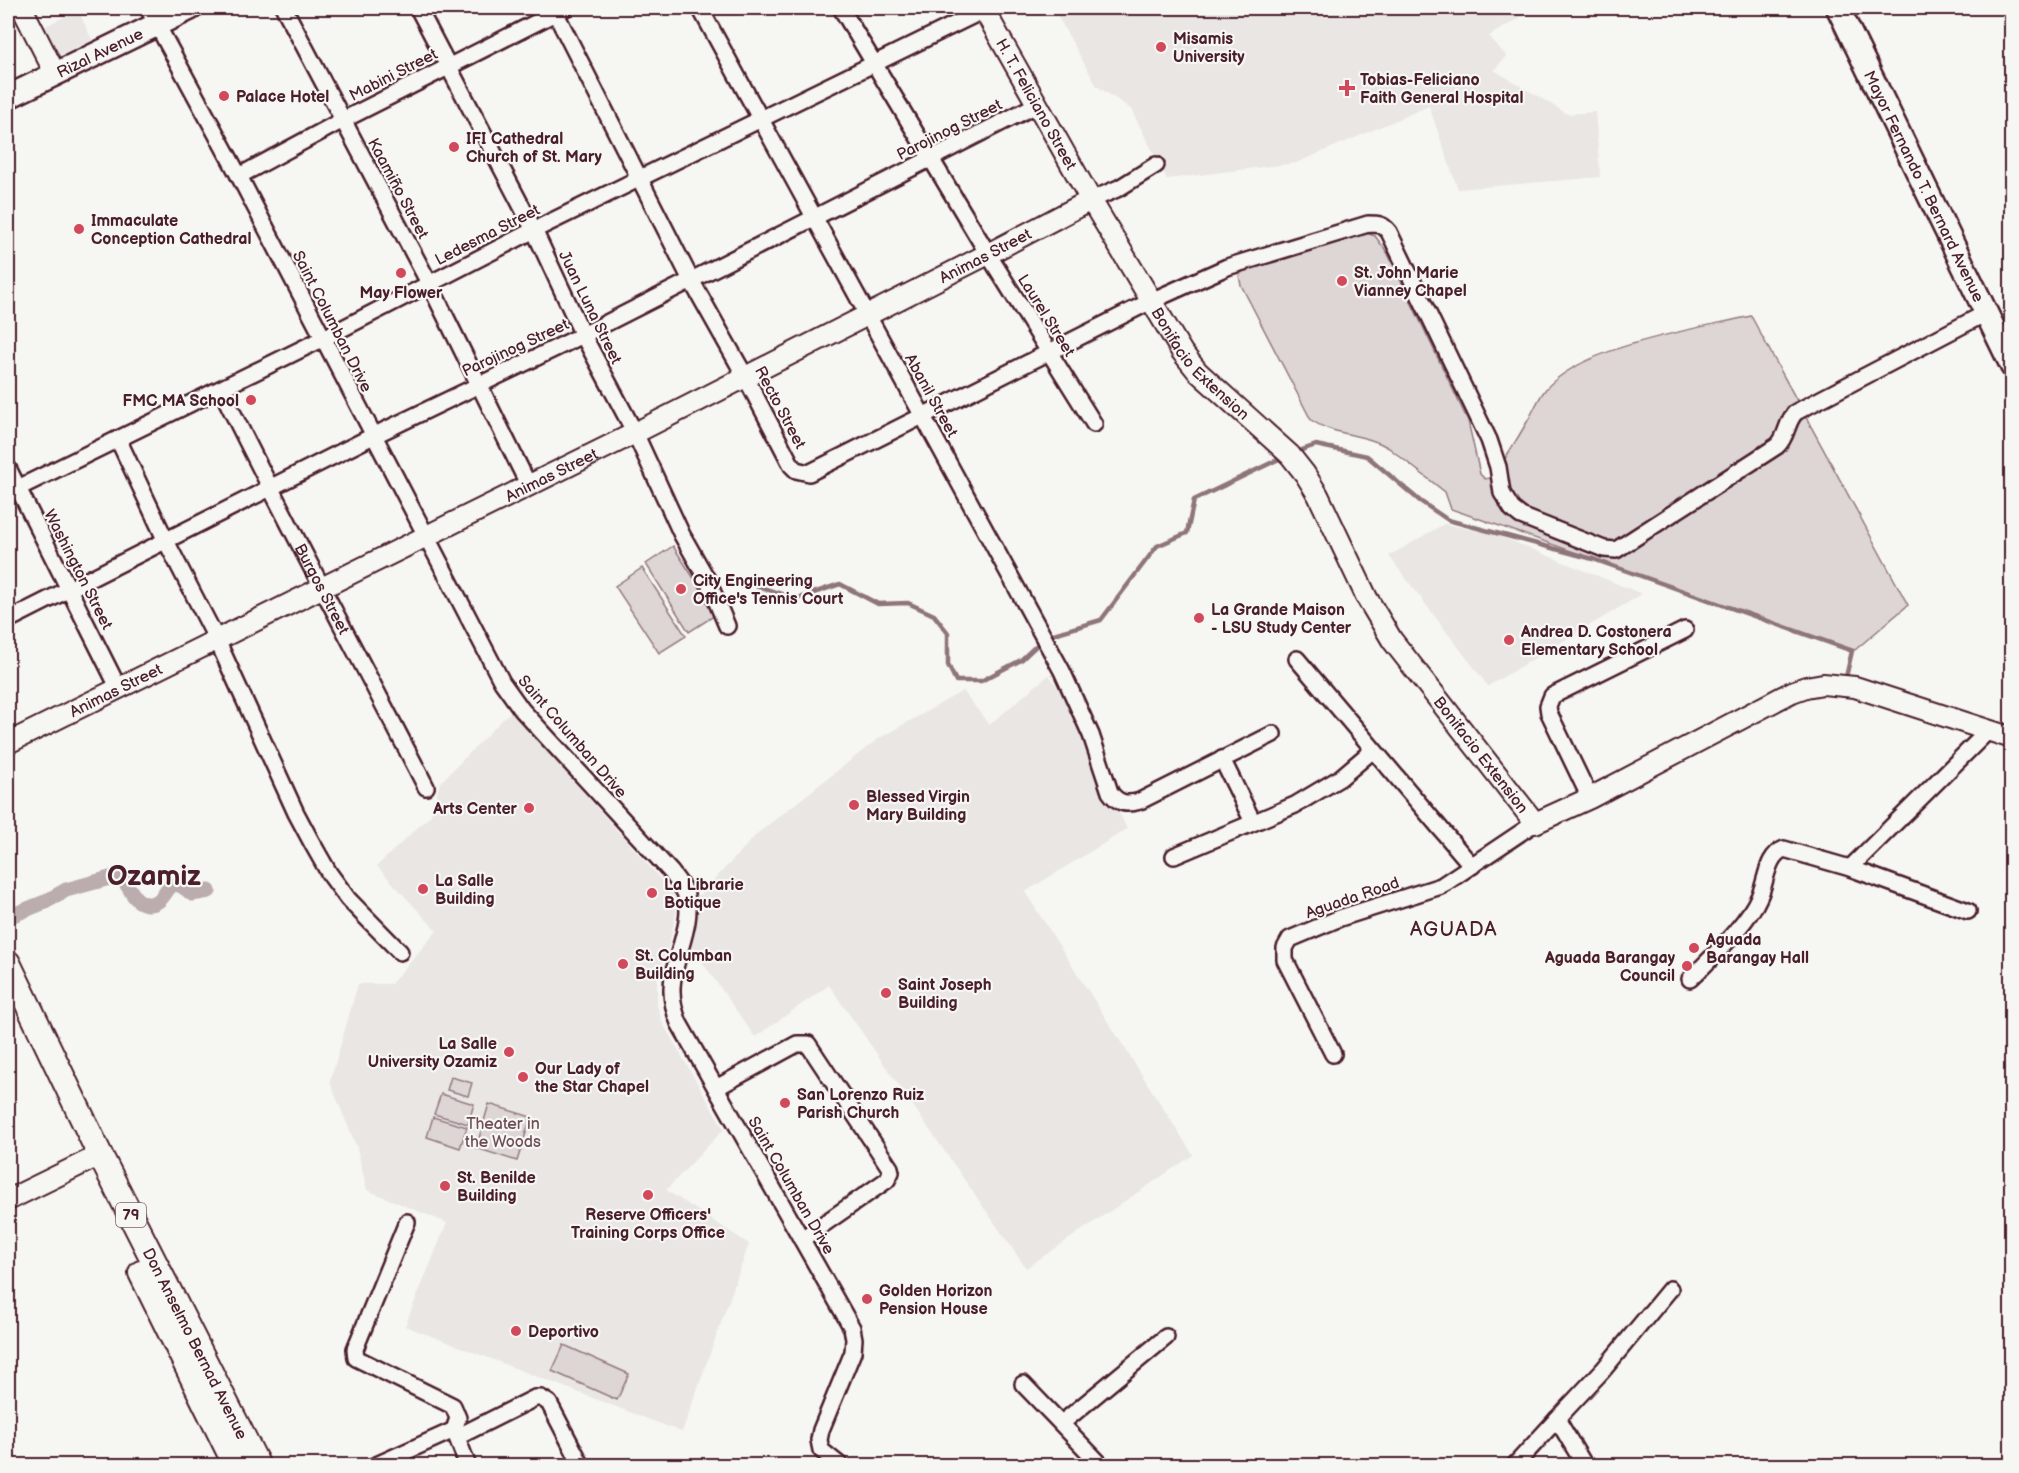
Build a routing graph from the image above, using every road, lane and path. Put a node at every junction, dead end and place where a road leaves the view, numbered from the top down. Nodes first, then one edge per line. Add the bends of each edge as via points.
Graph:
1 (21, 8) edge
2 (191, 8) edge
3 (284, 8) edge
4 (418, 8) edge
5 (700, 8) edge
6 (841, 8) edge
7 (1838, 8) edge
8 (558, 9) edge
9 (983, 9) edge
10 (153, 16) edge
11 (875, 63) junction
12 (448, 67) junction
13 (55, 73) junction
14 (8, 97) edge
15 (1038, 104) junction
16 (761, 119) junction
17 (343, 120) junction
18 (932, 158) junction
19 (1156, 165) dead end
20 (239, 176) junction
21 (638, 179) junction
22 (1091, 200) junction
23 (814, 217) junction
24 (534, 230) junction
25 (988, 254) junction
26 (690, 280) junction
27 (429, 284) junction
28 (1151, 301) junction
29 (1986, 313) junction
30 (868, 315) junction
31 (582, 335) junction
32 (322, 339) junction
33 (1049, 352) junction
34 (2012, 366) edge
35 (745, 376) junction
36 (479, 384) junction
37 (221, 389) junction
38 (923, 414) junction
39 (1094, 424) dead end
40 (635, 433) junction
41 (373, 436) junction
42 (117, 439) junction
43 (8, 468) edge
44 (528, 484) junction
45 (270, 489) junction
46 (13, 490) edge
47 (425, 536) junction
48 (166, 541) junction
49 (324, 588) junction
50 (69, 589) junction
51 (8, 620) edge
52 (727, 626) dead end
53 (1685, 630) dead end
54 (217, 640) junction
55 (1297, 659) dead end
56 (118, 687) junction
57 (1989, 730) junction
58 (1273, 734) dead end
59 (10, 736) edge
60 (2012, 738) edge
61 (1373, 750) junction
62 (1222, 759) junction
63 (426, 787) dead end
64 (1590, 798) junction
65 (1253, 822) junction
66 (1535, 823) junction
67 (1174, 856) dead end
68 (1472, 866) junction
69 (1850, 868) junction
70 (1968, 911) dead end
71 (400, 952) dead end
72 (8, 963) edge
73 (1690, 979) dead end
74 (8, 998) edge
75 (1333, 1054) dead end
76 (716, 1088) junction
77 (93, 1158) junction
78 (8, 1200) edge
79 (407, 1222) dead end
80 (802, 1239) junction
81 (1670, 1289) dead end
82 (1166, 1337) dead end
83 (196, 1364) junction
84 (1023, 1384) dead end
85 (1557, 1419) junction
86 (1062, 1423) junction
87 (455, 1433) junction
88 (236, 1466) edge
89 (258, 1466) edge
90 (374, 1466) edge
91 (468, 1466) edge
92 (582, 1466) edge
93 (841, 1466) edge
94 (1102, 1466) edge
95 (1514, 1466) edge
96 (1585, 1466) edge

1 - 13 street
2 - 10 main road, Rizal Avenue
3 - 17 street, Kaamiño Street
4 - 12 street, Juan Luna Street
5 - 16 street, Abanil Street
6 - 11 street, Laurel Street
7 - 29 main road, Mayor Fernando T. Bernard Avenue
8 - 12 street, Mabini Street
8 - 21 street, Recto Street
9 - 11 street, Ledesma Street
9 - 15 street, H. T. Feliciano Street
10 - 13 main road, Rizal Avenue
10 - 20 street, Saint Columban Drive
11 - 16 street, Ledesma Street
11 - 18 street, Laurel Street
12 - 17 street, Mabini Street
12 - 24 street, Juan Luna Street
13 - 14 main road, Rizal Avenue
15 - 18 street, Parojinog Street
15 - 22 street, H. T. Feliciano Street
16 - 21 street, Ledesma Street
16 - 23 street, Abanil Street
17 - 20 street, Mabini Street
17 - 27 street, Kaamiño Street
18 - 23 street, Parojinog Street
18 - 25 street, Laurel Street
19 - 22 street
20 - 32 street, Saint Columban Drive
21 - 24 street, Ledesma Street
21 - 26 street, Recto Street
22 - 25 street, Animas Street
22 - 28 street, H. T. Feliciano Street
23 - 26 street, Parojinog Street
23 - 30 street, Abanil Street
24 - 27 street, Ledesma Street
24 - 31 street, Juan Luna Street
25 - 30 street, Animas Street
25 - 33 street, Laurel Street
26 - 31 street, Parojinog Street
26 - 35 street, Recto Street
27 - 32 street, Ledesma Street
27 - 36 street, Kaamiño Street
28 - 29 street, Recto Street via 1236,265 1368,224 1384,226 1492,446 1506,502 1521,516 1610,550 1620,548 1777,446 1796,412
28 - 33 street, Recto Street
28 - 66 street, Bonifacio Extension via 1198,372 1290,455 1305,474 1392,640
29 - 34 main road, Mayor Fernando T. Bernard Avenue
30 - 35 street, Animas Street
30 - 38 street, Abanil Street
31 - 36 street, Parojinog Street
31 - 40 street, Juan Luna Street
32 - 37 street, Ledesma Street
32 - 41 street, Saint Columban Drive
33 - 38 street, Recto Street
33 - 39 street, Laurel Street
35 - 38 street, Recto Street via 792,466 802,473 809,473
35 - 40 street, Animas Street
36 - 41 street, Parojinog Street
36 - 44 street, Kaamiño Street
37 - 42 street, Ledesma Street
37 - 45 street, Burgos Street
38 - 62 street, Abanil Street via 1062,671 1115,799 1130,804 1140,801
40 - 44 street, Animas Street
40 - 52 street, Juan Luna Street
41 - 45 street, Parojinog Street
41 - 47 street, Saint Columban Drive
42 - 46 street, Ledesma Street
42 - 48 street
43 - 46 street, Washington Street
44 - 47 street, Animas Street
45 - 48 street, Parojinog Street
45 - 49 street, Burgos Street
46 - 50 street, Washington Street
47 - 49 street, Animas Street
47 - 76 street, Saint Columban Drive via 508,692 671,872 686,895 686,924 673,976 674,1007
48 - 50 street, Parojinog Street
48 - 54 street
49 - 54 street, Animas Street
49 - 63 street, Burgos Street
50 - 51 street, Parojinog Street
50 - 56 street, Washington Street
53 - 64 street via 1549,700 1549,713
54 - 56 street, Animas Street
54 - 71 street via 296,813 329,873 348,899
55 - 61 street
56 - 59 street, Animas Street
57 - 60 street, Bonifacio Extension
57 - 64 street, Bonifacio Extension via 1855,687 1822,684 1792,692
57 - 69 street
58 - 62 street
61 - 65 street via 1318,792
61 - 68 street
62 - 65 street
64 - 66 street, Bonifacio Extension
65 - 67 street
66 - 68 street, Aguada Road
68 - 75 street, Aguada Road via 1441,886 1340,918 1287,943 1285,960
69 - 70 street
69 - 73 street via 1790,849 1778,851 1753,908
72 - 77 main road, Don Anselmo Bernad Avenue / 79
74 - 77 main road, Don Anselmo Bernad Avenue / 79
76 - 80 street, Saint Columban Drive
76 - 80 street via 797,1044 808,1044 890,1168 887,1180
77 - 78 street
77 - 83 main road, Don Anselmo Bernad Avenue / 79
79 - 87 street via 355,1355 453,1406 458,1418
80 - 93 street, Saint Columban Drive via 846,1315 854,1339 849,1365 819,1440 821,1450
81 - 85 street
82 - 86 street
83 - 88 main road, Don Anselmo Bernad Avenue / 79
83 - 89 main road, Don Anselmo Bernad Avenue / 79
84 - 86 street
85 - 95 street
85 - 96 street
86 - 94 street
87 - 90 street
87 - 91 street
87 - 92 street via 541,1398 549,1403

